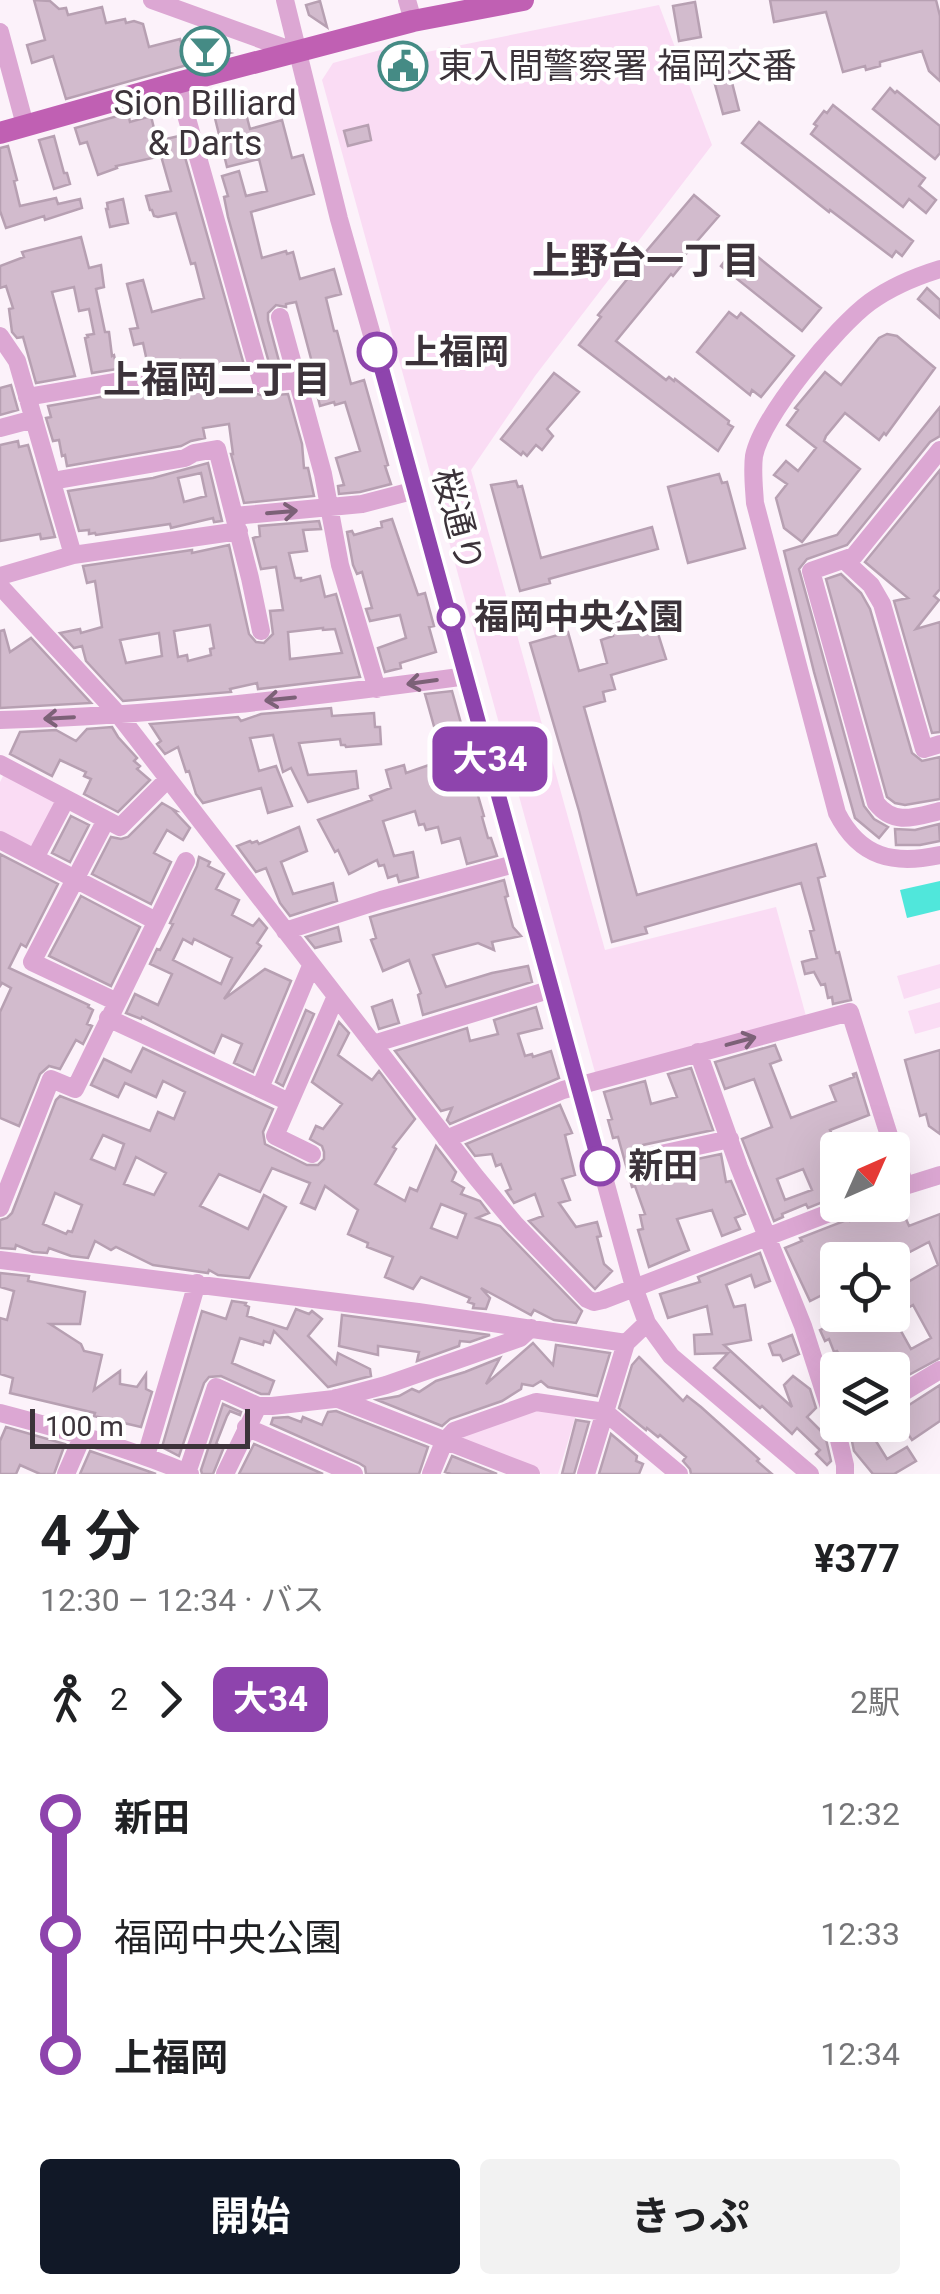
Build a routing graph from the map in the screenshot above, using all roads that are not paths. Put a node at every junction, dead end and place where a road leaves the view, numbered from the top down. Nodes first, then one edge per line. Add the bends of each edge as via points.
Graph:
1 (152, 0) edge
2 (285, 0) edge
3 (523, 0) edge
4 (410, 10) edge
5 (0, 32) edge
6 (297, 52) junction
7 (177, 83) junction
8 (25, 125) junction
9 (0, 134) edge
10 (938, 272) edge
11 (280, 317) dead end
12 (0, 336) edge
13 (143, 378) dead end
14 (297, 380) junction
15 (27, 397) junction
16 (34, 419) junction
17 (0, 428) edge
18 (940, 450) edge
19 (52, 482) junction
20 (416, 490) junction
21 (331, 506) junction
22 (236, 523) junction
23 (73, 555) junction
24 (844, 560) junction
25 (0, 576) edge
26 (0, 586) edge
27 (261, 631) dead end
28 (467, 676) junction
29 (377, 688) junction
30 (118, 714) junction
31 (0, 720) edge
32 (940, 744) edge
33 (1, 767) edge
34 (167, 780) junction
35 (66, 799) junction
36 (940, 811) edge
37 (106, 820) junction
38 (0, 840) edge
39 (940, 855) edge
40 (35, 858) junction
41 (186, 861) dead end
42 (518, 863) junction
43 (76, 879) junction
44 (156, 921) junction
45 (285, 931) junction
46 (311, 966) junction
47 (552, 989) junction
48 (336, 996) junction
49 (112, 1010) junction
50 (373, 1044) junction
51 (698, 1052) junction
52 (580, 1086) junction
53 (260, 1088) junction
54 (290, 1102) junction
55 (883, 1132) edge
56 (446, 1138) junction
57 (730, 1139) junction
58 (312, 1154) dead end
59 (647, 1157) dead end
60 (940, 1175) edge
61 (910, 1185) edge
62 (0, 1208) edge
63 (820, 1217) edge
64 (769, 1238) junction
65 (0, 1260) edge
66 (197, 1284) junction
67 (634, 1288) junction
68 (647, 1323) junction
69 (531, 1328) junction
70 (626, 1343) junction
71 (820, 1369) edge
72 (940, 1370) edge
73 (910, 1388) edge
74 (336, 1398) junction
75 (258, 1406) junction
76 (605, 1412) junction
77 (0, 1414) edge
78 (246, 1427) junction
79 (83, 1435) junction
80 (444, 1442) junction
81 (844, 1442) edge
82 (146, 1456) junction
83 (188, 1473) edge
84 (66, 1474) edge
85 (225, 1474) edge
86 (354, 1474) edge
87 (431, 1474) edge
88 (531, 1474) edge
89 (586, 1474) edge
90 (680, 1474) edge
91 (810, 1474) edge
92 (845, 1474) edge

1 - 6 street
2 - 6 street, 桜通り
3 - 4 main road
4 - 6 main road
5 - 8 street
6 - 7 main road
6 - 20 street, 桜通り
7 - 8 main road
7 - 14 street via 262,384
8 - 9 main road
10 - 39 street via 888,290 845,324 766,426 753,475 754,503 837,813 850,835 875,853 902,860
11 - 14 street
12 - 15 street via 17,361
13 - 15 street
14 - 21 street
15 - 16 street
16 - 17 street
16 - 19 street
18 - 24 street
19 - 22 street via 216,449
19 - 23 street
20 - 21 street
20 - 28 street, 桜通り
22 -> 21 street
21 - 29 street via 340,565
22 - 23 street
22 - 27 street
23 - 25 street
24 - 32 street via 882,604 924,748
24 - 36 street via 810,570 876,803 901,819
26 - 30 street
28 -> 29 street
28 - 42 street, 桜通り
29 -> 30 street
30 -> 31 street
30 - 34 street
33 - 35 street
34 - 37 street via 120,827
34 - 45 street
35 - 37 street
35 - 40 street
37 - 43 street
38 - 40 street
40 - 43 street
41 - 44 street
42 - 45 street
42 - 47 street, 桜通り
43 - 44 street
43 - 49 street via 32,962
44 - 49 street
45 - 46 street
46 - 48 street
46 - 53 street
47 - 50 street
47 - 52 street, 桜通り
48 - 50 street
48 - 54 street
49 - 53 street
49 - 62 street via 75,1088 51,1080
50 - 56 street
51 - 52 street
51 -> 55 street via 850,1012
51 - 57 street
52 - 56 street
52 - 67 street, 桜通り
53 - 54 street
54 - 58 street via 275,1136
56 - 67 street via 587,1299
57 - 59 street
57 - 64 street
60 - 61 street
63 - 64 street
64 - 67 street
64 - 71 street
65 - 66 street
66 - 69 street
66 - 82 street
67 - 68 street, 桜通り
68 - 70 street
68 - 91 street, 桜通り via 682,1365
69 - 70 street
69 - 74 street via 457,1361
70 - 76 street
72 - 73 street
74 - 75 street
74 - 80 street
75 - 78 street
75 - 83 street via 216,1387
76 - 80 street via 536,1402 460,1427
76 - 89 street
76 - 90 street
77 - 79 street
78 - 85 street
78 - 86 street
79 - 82 street
79 - 84 street
80 - 87 street
80 - 88 street
81 - 92 street
82 - 83 street

